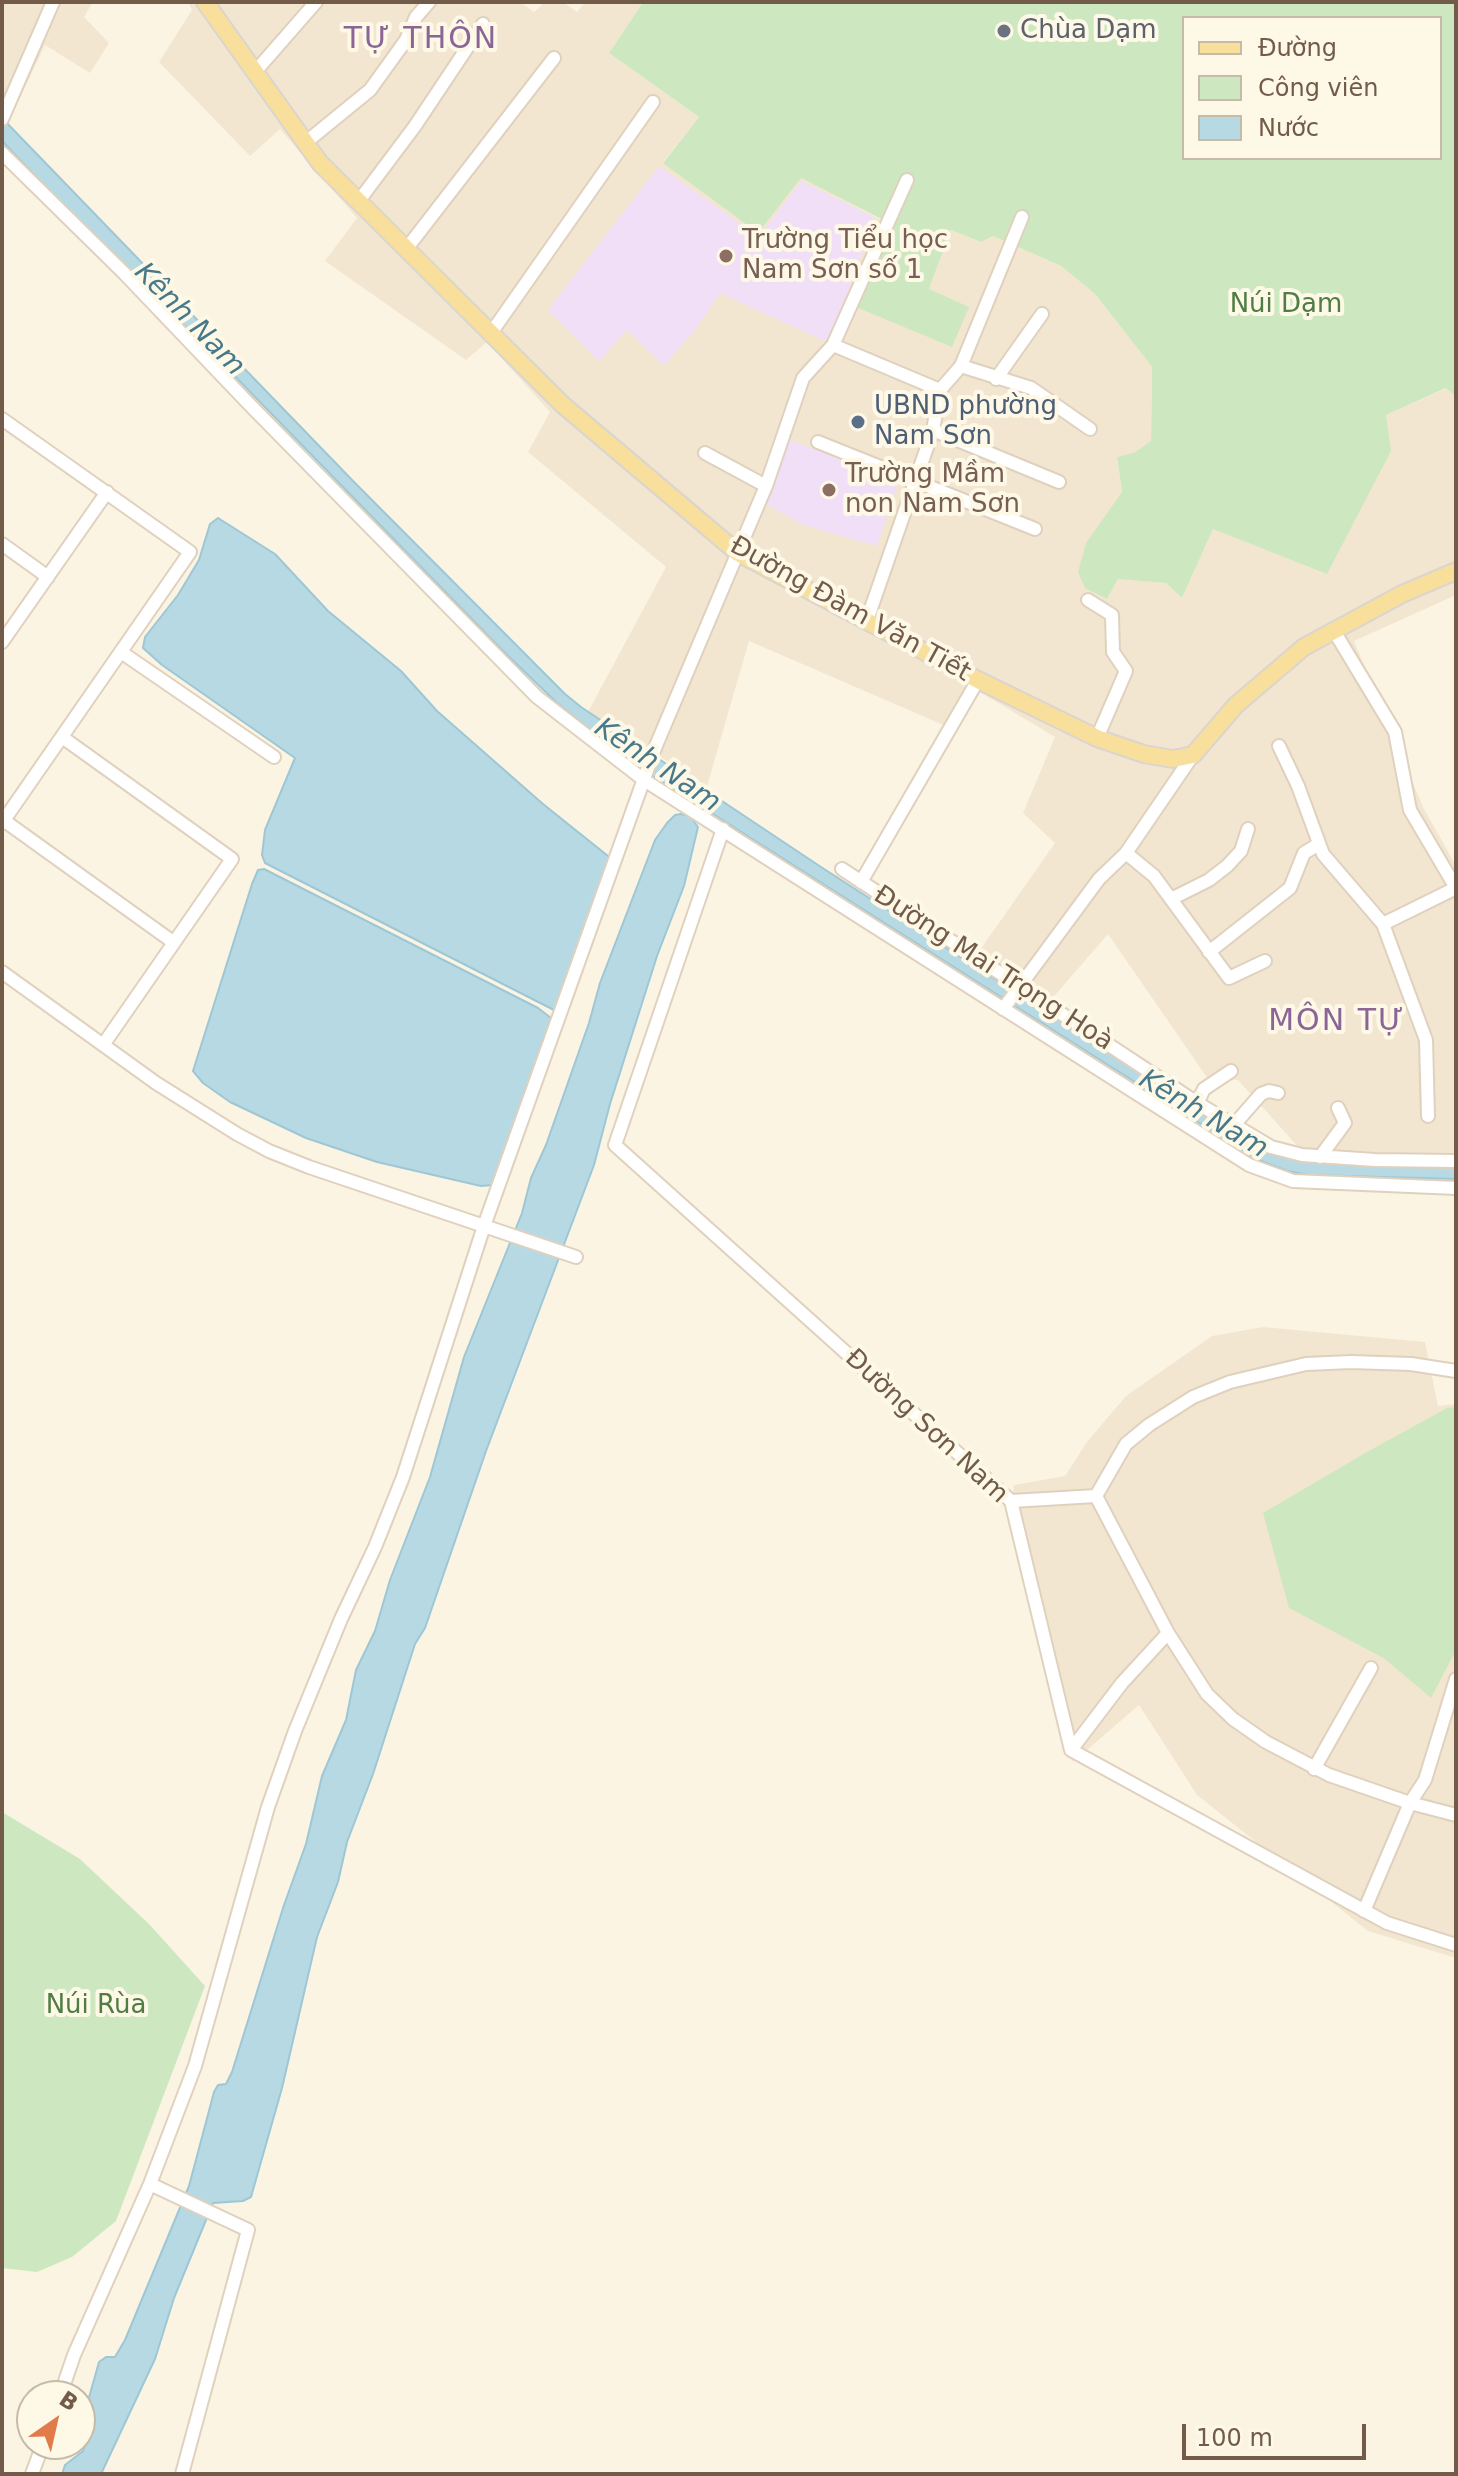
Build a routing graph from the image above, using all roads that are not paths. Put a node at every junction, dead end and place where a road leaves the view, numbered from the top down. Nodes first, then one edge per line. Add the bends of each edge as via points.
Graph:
1 (53, 2) edge
2 (205, 2) edge
3 (316, 2) edge
4 (429, 2) edge
5 (483, 24) dead end
6 (554, 58) dead end
7 (254, 73) junction
8 (653, 102) dead end
9 (3, 115) edge
10 (305, 143) junction
11 (2, 153) edge
12 (907, 180) dead end
13 (358, 202) junction
14 (1022, 217) dead end
15 (407, 248) junction
16 (1042, 314) dead end
17 (491, 333) junction
18 (833, 345) junction
19 (961, 366) junction
20 (996, 379) junction
21 (940, 390) junction
22 (2, 419) edge
23 (1090, 429) dead end
24 (933, 430) junction
25 (818, 442) dead end
26 (705, 453) dead end
27 (916, 481) junction
28 (1059, 482) dead end
29 (766, 486) junction
30 (107, 492) junction
31 (1035, 529) dead end
32 (2, 544) edge
33 (738, 553) junction
34 (1456, 571) edge
35 (48, 577) junction
36 (1088, 600) dead end
37 (867, 620) junction
38 (1334, 631) junction
39 (2, 642) edge
40 (121, 652) junction
41 (978, 680) junction
42 (62, 737) junction
43 (1097, 738) junction
44 (1279, 746) dead end
45 (1193, 755) junction
46 (274, 757) dead end
47 (644, 780) junction
48 (3, 821) edge
49 (723, 829) junction
50 (1248, 829) dead end
51 (1319, 844) junction
52 (1126, 853) junction
53 (842, 869) dead end
54 (861, 882) junction
55 (1456, 888) edge
56 (1171, 899) junction
57 (1383, 924) junction
58 (173, 942) junction
59 (1209, 952) junction
60 (1265, 961) dead end
61 (2, 972) edge
62 (1018, 987) junction
63 (1003, 1009) junction
64 (103, 1045) junction
65 (1231, 1071) dead end
66 (1278, 1093) dead end
67 (1197, 1103) junction
68 (1338, 1108) dead end
69 (1428, 1116) dead end
70 (1233, 1126) junction
71 (1320, 1157) junction
72 (1456, 1161) edge
73 (1456, 1188) edge
74 (489, 1227) junction
75 (576, 1257) dead end
76 (1456, 1371) edge
77 (1096, 1496) junction
78 (1011, 1501) junction
79 (1168, 1633) junction
80 (1371, 1668) dead end
81 (1456, 1679) edge
82 (1071, 1750) junction
83 (1314, 1769) junction
84 (1410, 1803) junction
85 (1456, 1815) edge
86 (1364, 1911) junction
87 (1456, 1945) edge
88 (150, 2184) junction
89 (65, 2380) edge
90 (182, 2474) edge

1 - 9 street
2 - 7 main road, Đường Đàm Văn Tiết
3 - 7 street
4 - 10 street via 370,90
5 - 13 street
6 - 15 street
7 - 10 main road, Đường Đàm Văn Tiết
8 - 17 street
10 - 13 main road, Đường Đàm Văn Tiết
11 - 47 street via 537,697
12 - 18 street
13 - 15 main road, Đường Đàm Văn Tiết
14 - 19 street
15 - 17 main road, Đường Đàm Văn Tiết
16 - 20 street
17 - 33 main road, Đường Đàm Văn Tiết via 563,405
18 - 21 street
18 - 29 street via 803,378
19 - 20 street
19 - 21 street
20 - 23 street via 1031,388
21 - 24 street
22 - 30 street
24 - 27 street
24 - 28 street
25 - 27 street
26 - 29 street
27 - 31 street
27 - 37 street
29 - 33 street
30 - 35 street
30 - 40 street via 190,552
32 - 35 street
33 - 37 main road, Đường Đàm Văn Tiết
33 - 47 street
34 - 38 main road
35 - 39 street
36 - 43 street via 1112,615 1113,652 1126,671
37 - 41 main road, Đường Đàm Văn Tiết
38 - 45 main road via 1304,647 1236,705
38 - 55 street via 1395,732 1410,810
40 - 42 street
40 - 46 street
41 - 43 main road, Đường Đàm Văn Tiết
41 - 54 street
42 - 48 street
42 - 58 street via 232,859
43 - 45 main road, Đường Đàm Văn Tiết via 1144,754 1173,759
44 - 51 street
45 - 52 street
47 - 49 street
47 - 74 street
48 - 58 street
49 - 63 street
49 - 78 street, Đường Sơn Nam via 615,1145
50 - 56 street via 1241,851 1227,866
51 - 57 street
51 - 59 street via 1304,853 1290,888
52 - 56 street
52 - 62 street via 1099,879
53 - 54 street, Đường Mai Trọng Hoà
54 - 62 street, Đường Mai Trọng Hoà
55 - 57 street
56 - 59 street
57 - 69 street via 1426,1040
58 - 64 street
59 - 60 street via 1229,978
61 - 64 street
62 - 63 street
62 - 67 street, Đường Mai Trọng Hoà
63 - 73 street via 1274,1177
64 - 74 street via 269,1151
65 - 67 street via 1204,1089
66 - 70 street via 1261,1094
67 - 70 street, Đường Mai Trọng Hoà
68 - 71 street via 1345,1123
70 - 71 street, Đường Mai Trọng Hoà via 1271,1147
71 - 72 street, Đường Mai Trọng Hoà
74 - 75 street
74 - 88 street via 403,1477 329,1647 268,1807 195,2066
76 - 77 street via 1411,1364 1306,1364 1230,1382 1193,1397 1126,1444
77 - 78 street
77 - 79 street
78 - 82 street, Đường Sơn Nam
79 - 82 street
79 - 83 street via 1207,1694 1233,1719
80 - 83 street
81 - 84 street via 1425,1780
82 - 86 street
83 - 84 street
84 - 85 street
84 - 86 street
86 - 87 street
88 - 89 street
88 - 90 street via 248,2230

